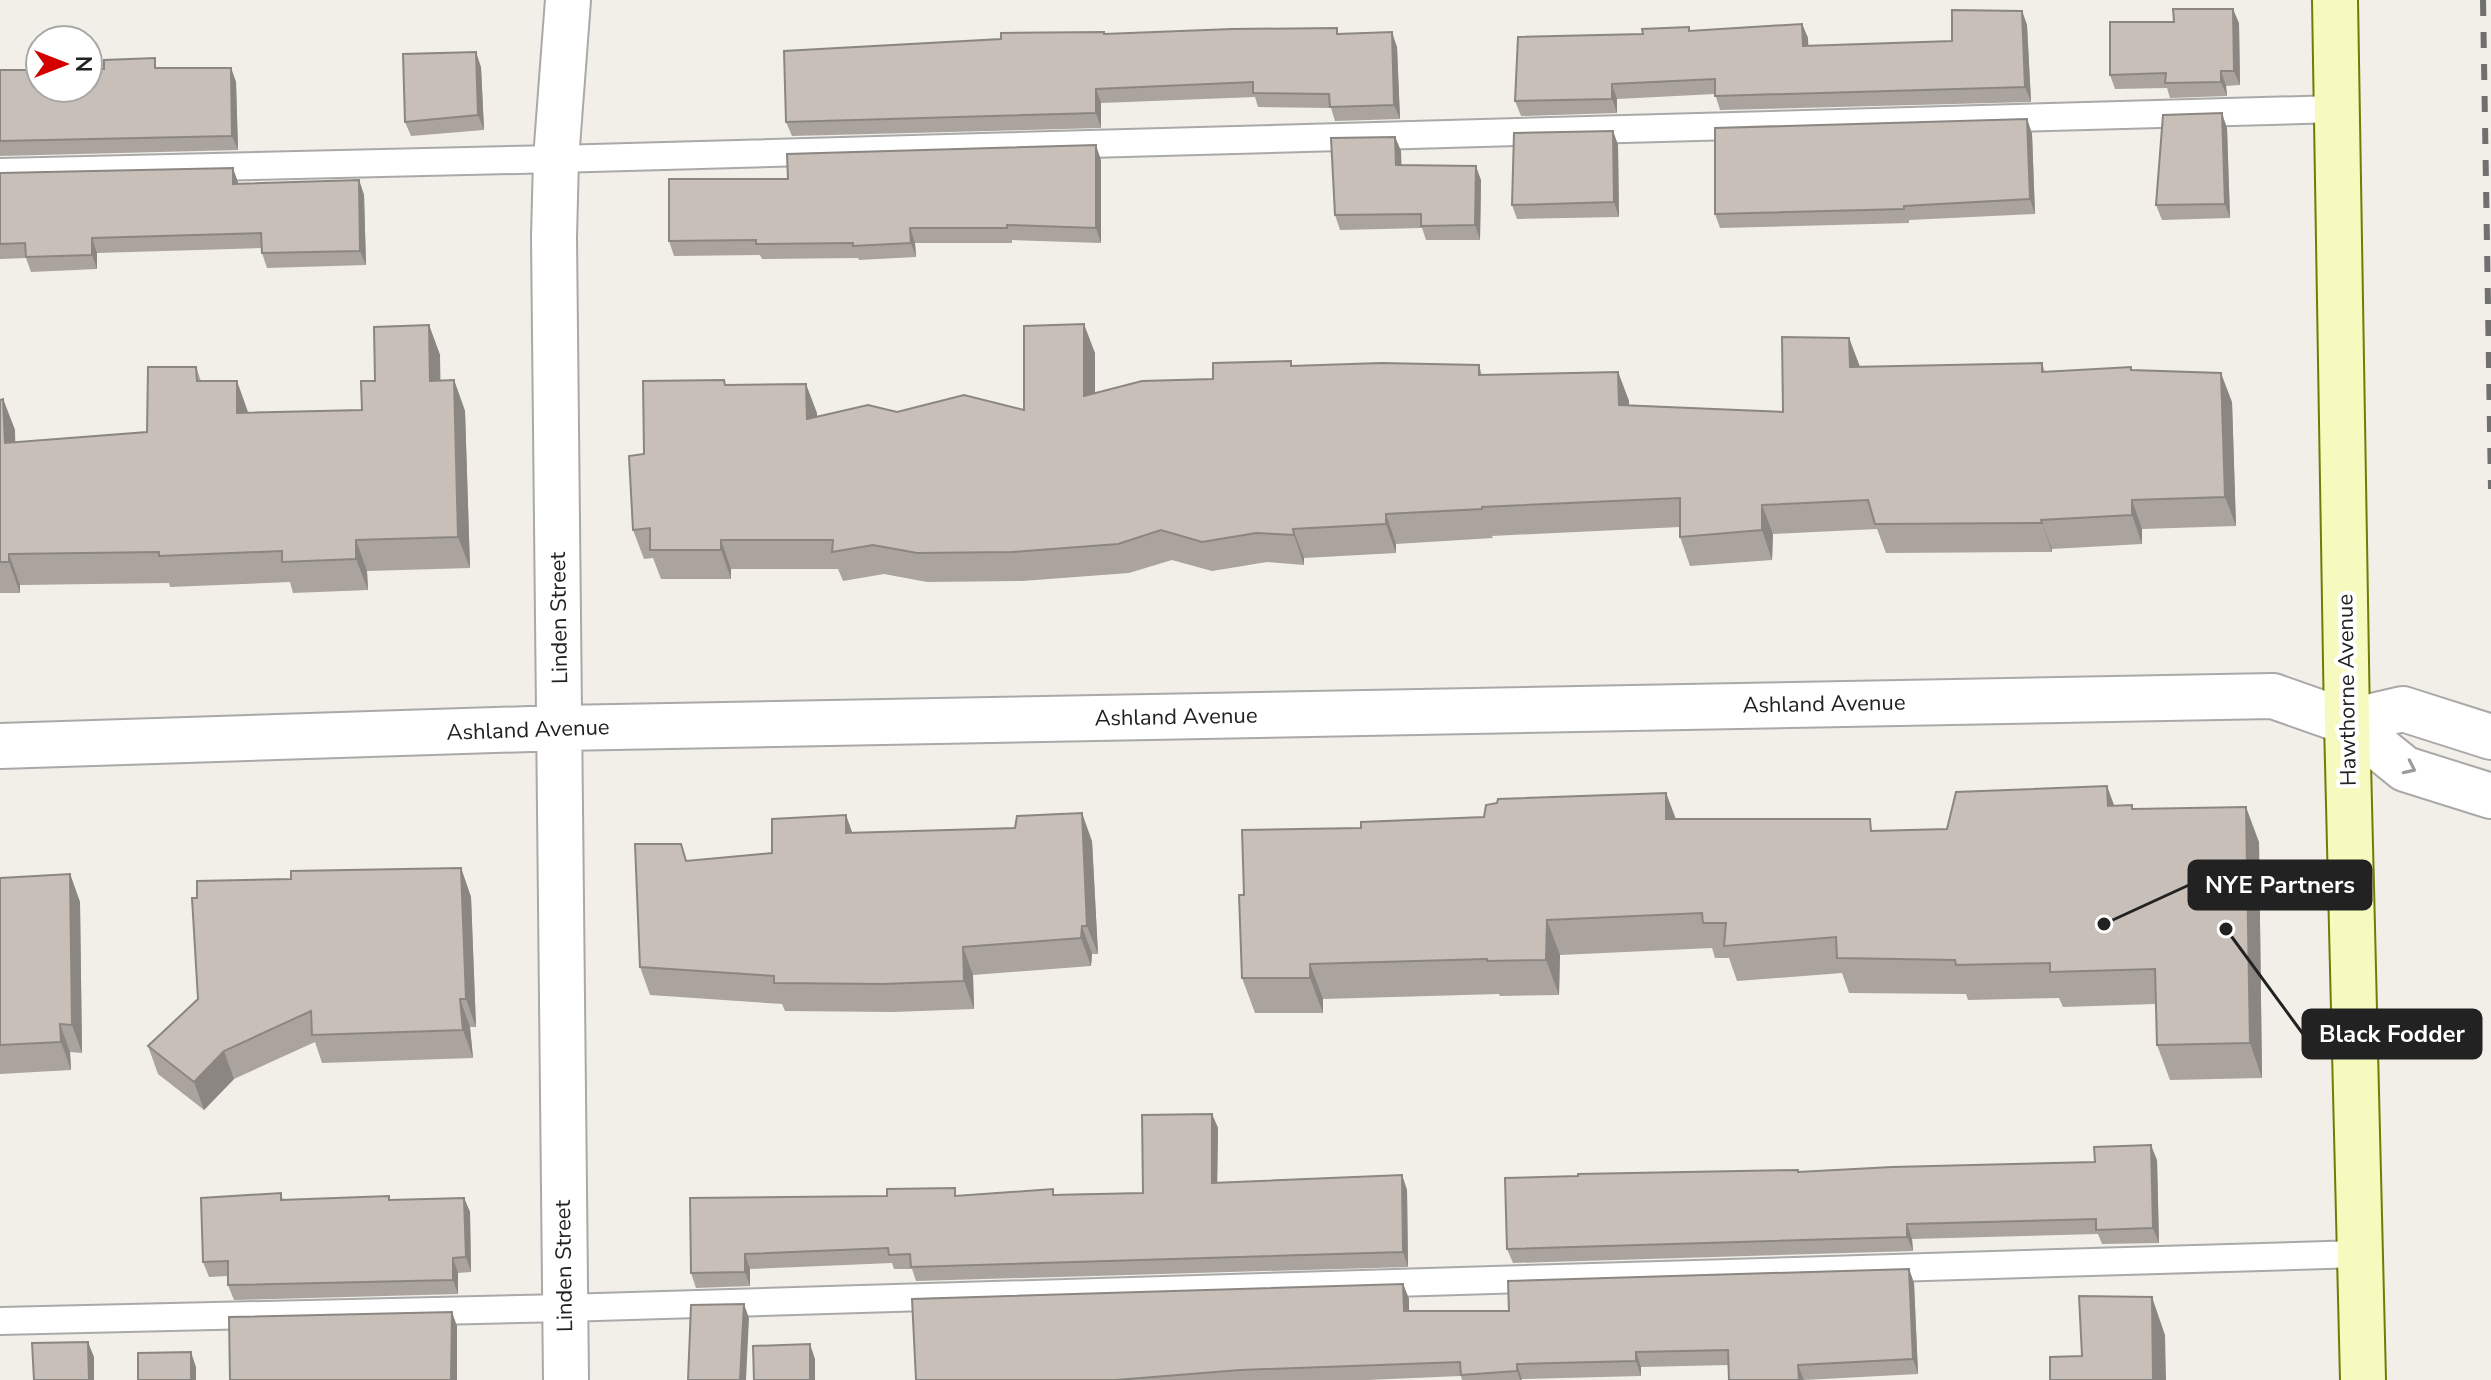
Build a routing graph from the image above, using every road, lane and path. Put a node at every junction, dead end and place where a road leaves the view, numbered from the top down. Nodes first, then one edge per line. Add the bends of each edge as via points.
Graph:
1 (568, 0) edge
2 (2335, 0) edge
3 (2337, 109) junction
4 (556, 159) junction
5 (0, 172) edge
6 (2347, 722) junction
7 (560, 728) junction
8 (2491, 737) edge
9 (0, 746) edge
10 (2491, 796) edge
11 (2359, 1254) junction
12 (564, 1308) junction
13 (0, 1321) edge
14 (566, 1380) edge
15 (2363, 1380) edge

1 - 4 street, Linden Street
2 - 3 street, Hawthorne Avenue
3 - 4 lane
3 - 6 street, Hawthorne Avenue
4 - 5 lane
4 - 7 street, Linden Street
6 - 7 street, Ashland Avenue via 2273,696
6 - 8 street via 2403,709
6 -> 10 street, Ashland Avenue via 2405,769
6 - 11 street, Hawthorne Avenue
7 - 9 street, Ashland Avenue
7 - 12 street, Linden Street
11 - 12 lane
11 - 15 street, Hawthorne Avenue
12 - 13 lane
12 - 14 street, Linden Street

